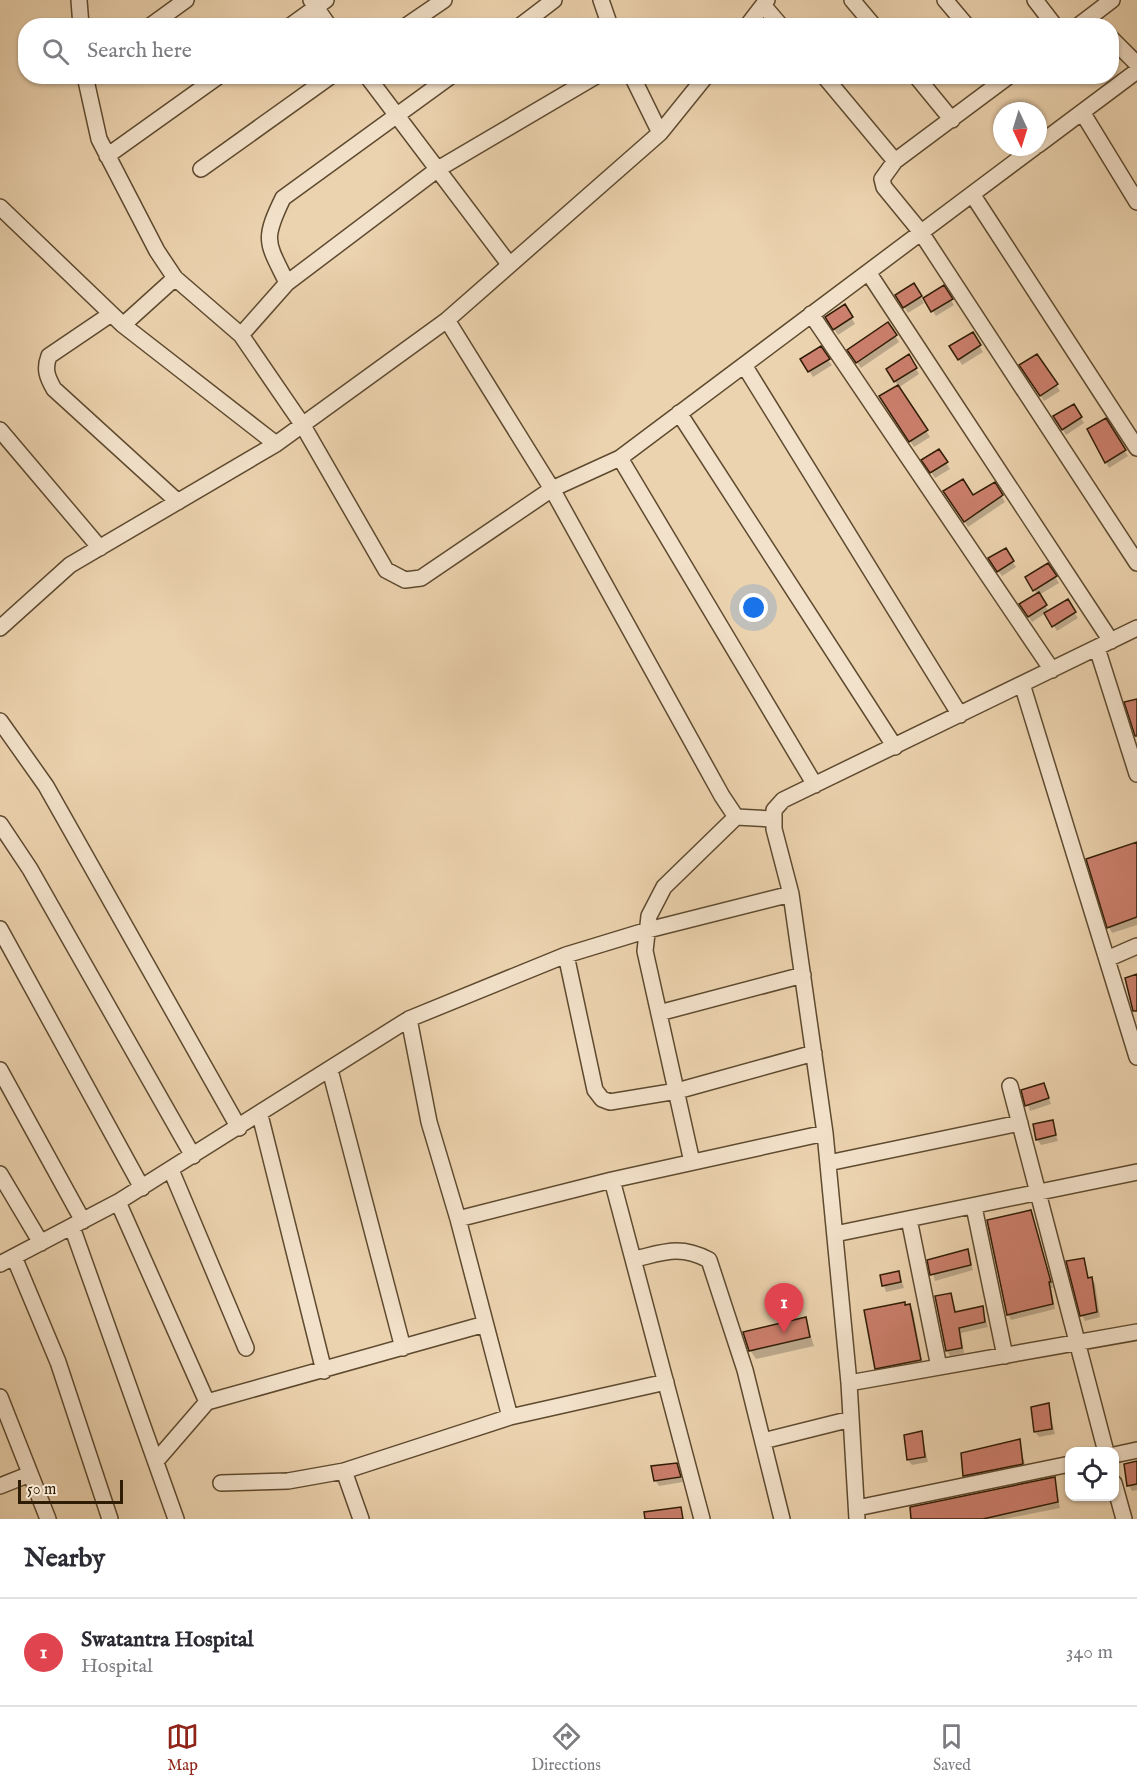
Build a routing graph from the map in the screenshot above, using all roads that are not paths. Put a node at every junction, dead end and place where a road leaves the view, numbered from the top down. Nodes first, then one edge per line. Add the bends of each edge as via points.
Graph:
1 (79, 0) edge
2 (186, 0) edge
3 (444, 0) edge
4 (555, 0) edge
5 (601, 0) edge
6 (852, 0) edge
7 (945, 0) edge
8 (1035, 0) edge
9 (1112, 0) edge
10 (318, 2) edge
11 (765, 2) edge
12 (80, 18) edge
13 (161, 18) edge
14 (299, 18) edge
15 (325, 18) edge
16 (418, 18) edge
17 (531, 18) edge
18 (607, 18) edge
19 (753, 18) edge
20 (776, 18) edge
21 (867, 18) edge
22 (960, 18) edge
23 (1049, 18) edge
24 (1093, 18) edge
25 (1119, 46) edge
26 (1137, 64) edge
27 (1137, 71) edge
28 (87, 84) edge
29 (208, 84) edge
30 (320, 84) edge
31 (373, 84) edge
32 (440, 84) edge
33 (582, 84) edge
34 (636, 84) edge
35 (700, 84) edge
36 (831, 84) edge
37 (923, 84) edge
38 (999, 84) edge
39 (1082, 112) junction
40 (398, 116) junction
41 (952, 120) junction
42 (660, 133) junction
43 (1047, 138) edge
44 (107, 156) junction
45 (1023, 156) edge
46 (895, 161) junction
47 (201, 168) dead end
48 (438, 169) junction
49 (972, 194) junction
50 (1137, 202) edge
51 (0, 207) edge
52 (920, 231) junction
53 (509, 264) junction
54 (868, 272) junction
55 (175, 278) junction
56 (287, 283) junction
57 (111, 314) junction
58 (812, 314) junction
59 (447, 320) junction
60 (123, 325) junction
61 (241, 335) junction
62 (744, 365) junction
63 (679, 413) junction
64 (302, 424) junction
65 (2, 436) edge
66 (276, 444) junction
67 (1137, 448) edge
68 (620, 458) junction
69 (552, 489) junction
70 (178, 502) junction
71 (100, 548) junction
72 (1137, 563) edge
73 (0, 628) edge
74 (1137, 628) edge
75 (1104, 644) junction
76 (1052, 670) junction
77 (1022, 684) junction
78 (960, 715) junction
79 (0, 721) edge
80 (895, 747) junction
81 (1137, 774) edge
82 (815, 785) junction
83 (736, 817) junction
84 (773, 819) junction
85 (0, 824) edge
86 (791, 894) junction
87 (0, 929) edge
88 (648, 930) junction
89 (1137, 946) edge
90 (566, 955) junction
91 (1107, 960) junction
92 (803, 975) junction
93 (659, 1013) junction
94 (409, 1019) junction
95 (814, 1053) junction
96 (1137, 1057) edge
97 (0, 1070) edge
98 (330, 1070) junction
99 (1010, 1086) dead end
100 (676, 1091) junction
101 (260, 1115) junction
102 (1020, 1123) junction
103 (239, 1128) junction
104 (825, 1133) junction
105 (800, 1138) junction
106 (193, 1156) junction
107 (827, 1157) junction
108 (692, 1162) junction
109 (171, 1170) junction
110 (1137, 1172) edge
111 (0, 1174) edge
112 (612, 1180) junction
113 (142, 1188) junction
114 (1038, 1194) junction
115 (118, 1202) junction
116 (974, 1207) junction
117 (458, 1218) junction
118 (909, 1219) junction
119 (77, 1224) junction
120 (835, 1234) junction
121 (41, 1242) junction
122 (635, 1259) junction
123 (7, 1260) edge
124 (484, 1324) junction
125 (1137, 1332) edge
126 (1078, 1343) junction
127 (246, 1348) dead end
128 (403, 1348) junction
129 (1005, 1356) junction
130 (939, 1367) junction
131 (324, 1371) junction
132 (666, 1382) junction
133 (849, 1383) junction
134 (0, 1397) edge
135 (207, 1402) junction
136 (510, 1417) junction
137 (851, 1419) junction
138 (763, 1441) junction
139 (1105, 1447) edge
140 (1137, 1450) edge
141 (1119, 1454) edge
142 (156, 1461) junction
143 (1065, 1465) edge
144 (344, 1471) junction
145 (30, 1474) junction
146 (221, 1483) dead end
147 (0, 1486) edge
148 (1119, 1501) edge
149 (857, 1514) edge
150 (48, 1519) edge
151 (110, 1519) edge
152 (176, 1519) edge
153 (361, 1519) edge
154 (702, 1519) edge
155 (782, 1519) edge
156 (1124, 1519) edge

1 - 12 street
2 - 13 street
3 - 16 street
4 - 17 street
5 - 18 street
6 - 21 street
7 - 22 street
8 - 23 street
9 - 24 street
10 - 14 street
10 - 15 street
11 - 19 street
11 - 20 street
25 - 26 street
27 - 39 street
28 - 44 street via 99,139
29 - 44 street
30 - 47 street
31 - 40 street
32 - 40 street
33 - 48 street
34 - 42 street
35 - 42 street
36 - 46 street
37 - 41 street
38 - 41 street
39 - 43 street
39 - 50 street
40 - 48 street
40 - 56 street via 283,198 273,217 267,244
41 - 46 street
42 - 53 street
44 - 55 street
45 - 49 street
46 - 52 street via 882,179 884,187
48 - 53 street
48 - 56 street
49 - 52 street
49 - 67 street
51 - 57 street
52 - 54 street
52 - 72 street
53 - 59 street
54 - 58 street
54 - 75 street
55 - 60 street
55 - 61 street
56 - 61 street
57 - 60 street
57 - 70 street via 49,356 45,366 48,379 54,389
58 - 62 street
58 - 76 street
59 - 64 street
59 - 69 street
60 - 66 street
61 - 64 street
62 - 63 street
62 - 78 street
63 - 68 street
63 - 80 street
64 - 66 street
64 - 69 street via 386,570 405,580 421,578
65 - 71 street
66 - 70 street
68 - 69 street
68 - 82 street
69 - 83 street
70 - 71 street
71 - 73 street via 70,565
74 - 75 street
75 - 76 street
75 - 81 street
76 - 77 street
77 - 78 street
77 - 91 street
78 - 80 street
79 - 103 street via 46,786
80 - 82 street
82 - 84 street via 777,804
83 - 84 street
83 - 88 street via 664,887 649,916
84 - 86 street
85 - 106 street via 30,869
86 - 88 street
86 - 92 street
87 - 113 street
88 - 90 street
88 - 93 street via 645,951
89 - 91 street
90 - 94 street
90 - 100 street via 595,1090 602,1099 610,1102
91 - 96 street
92 - 93 street
92 - 95 street
93 - 100 street
94 - 98 street
94 - 117 street via 429,1122
95 - 100 street
95 - 104 street
97 - 119 street
98 - 101 street
98 - 128 street
99 - 102 street
100 - 108 street
101 - 103 street
101 - 131 street
102 - 107 street
102 - 114 street
103 - 106 street
104 - 105 street
104 - 107 street
105 - 107 street
105 - 108 street
106 - 109 street
107 - 120 street
108 - 112 street
109 - 113 street
109 - 127 street
110 - 114 street
111 - 121 street
112 - 117 street
112 - 122 street
113 - 115 street
114 - 116 street
114 - 126 street
115 - 119 street
115 - 135 street
116 - 118 street
116 - 129 street
117 - 124 street
118 - 120 street
118 - 130 street
119 - 121 street
119 - 142 street
120 - 133 street
121 - 123 street
122 - 132 street
122 - 138 street via 682,1251 709,1260 745,1370
123 - 151 street via 58,1362
124 - 128 street
124 - 136 street
125 - 126 street
126 - 129 street
126 - 139 street
128 - 131 street
129 - 130 street
130 - 133 street
131 - 135 street
132 - 136 street
132 - 154 street
133 - 137 street
134 - 145 street
135 - 142 street
136 - 144 street
137 - 138 street
137 - 149 street
138 - 155 street
140 - 141 street
142 - 152 street
143 - 149 street
144 - 146 street via 288,1481
144 - 153 street
145 - 147 street
145 - 150 street
148 - 156 street

